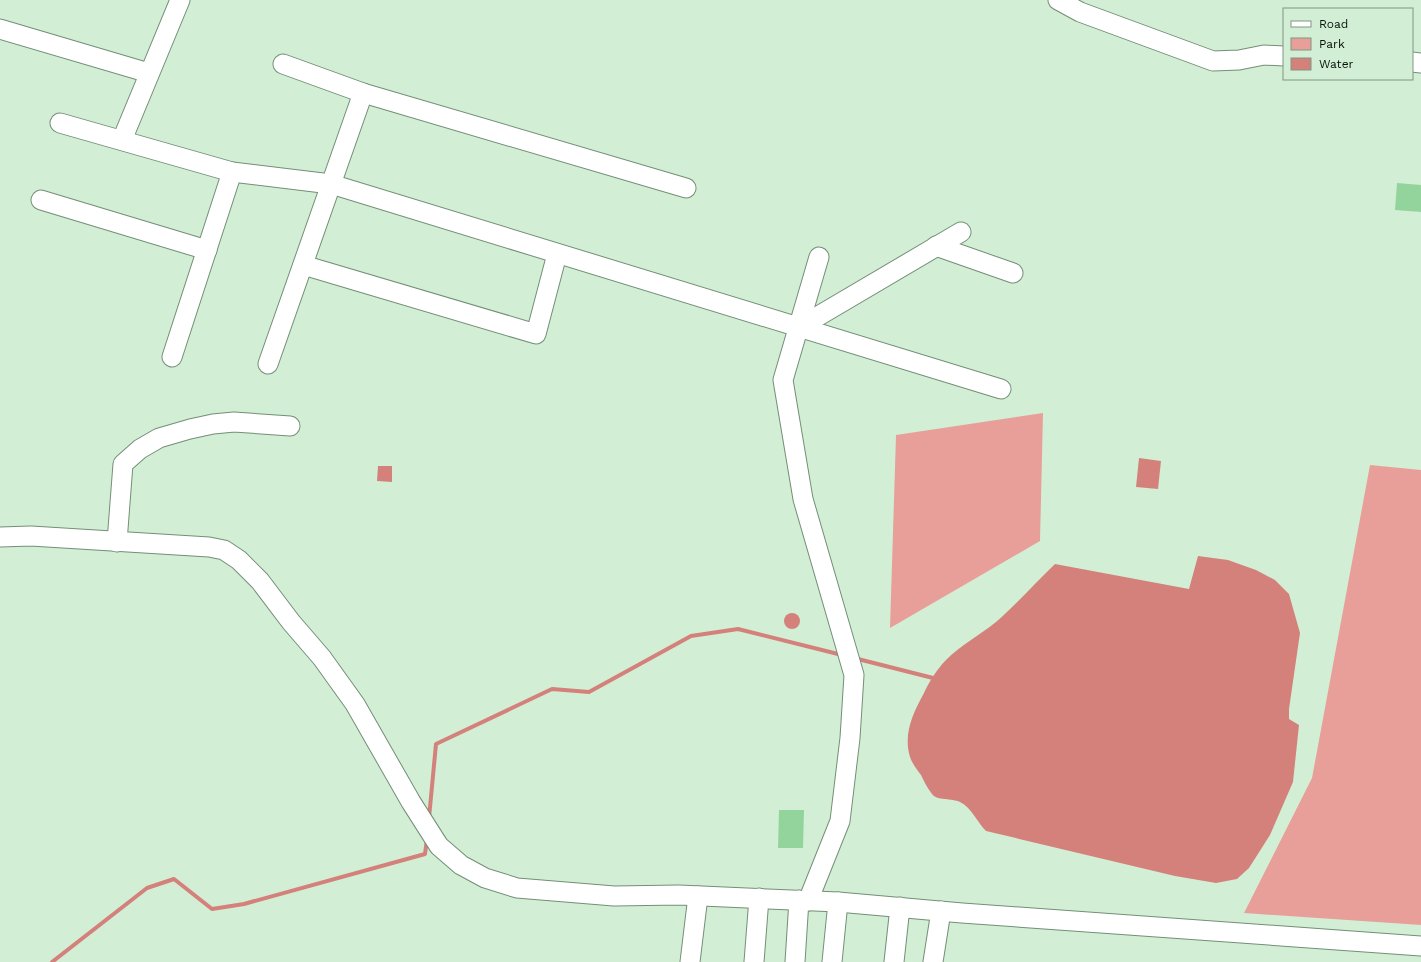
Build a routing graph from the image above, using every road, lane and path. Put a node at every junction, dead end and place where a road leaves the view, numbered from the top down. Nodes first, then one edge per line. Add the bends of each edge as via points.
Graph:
1 (180, 0) edge
2 (1058, 0) edge
3 (0, 29) edge
4 (1283, 56) edge
5 (283, 64) dead end
6 (150, 73) junction
7 (364, 93) junction
8 (60, 123) dead end
9 (122, 140) junction
10 (232, 172) junction
11 (331, 184) junction
12 (686, 188) dead end
13 (41, 200) dead end
14 (961, 232) dead end
15 (936, 246) junction
16 (207, 250) junction
17 (557, 254) junction
18 (819, 257) dead end
19 (303, 265) junction
20 (1013, 273) dead end
21 (798, 328) junction
22 (172, 357) dead end
23 (268, 364) dead end
24 (1001, 389) dead end
25 (290, 426) dead end
26 (0, 537) edge
27 (117, 542) junction
28 (698, 896) junction
29 (759, 898) junction
30 (804, 900) junction
31 (838, 902) junction
32 (900, 907) junction
33 (941, 911) junction
34 (1421, 946) edge
35 (690, 962) edge
36 (754, 962) edge
37 (795, 962) edge
38 (832, 962) edge
39 (894, 962) edge
40 (933, 962) edge

1 - 6 street
2 - 4 street via 1080,12 1213,61 1239,60 1264,55
3 - 6 street
5 - 7 street
6 - 9 street
7 - 11 street
7 - 12 street
8 - 9 street
9 - 10 street
10 - 11 street
10 - 16 street
11 - 17 street
11 - 19 street
13 - 16 street
14 - 15 street
15 - 20 street
15 - 21 street
16 - 22 street
17 - 19 street via 536,334
17 - 21 street
18 - 21 street
19 - 23 street
21 - 24 street
21 - 30 street via 783,380 803,499 854,674 850,738 840,821
25 - 27 street via 234,422 212,424 159,438 140,449 123,464
26 - 27 street via 31,536
27 - 28 street via 224,550 239,560 260,581 322,658 355,704 439,846 462,864 485,878 518,888 614,896
28 - 29 street
28 - 35 street
29 - 30 street
29 - 36 street
30 - 31 street
30 - 37 street
31 - 32 street
31 - 38 street
32 - 33 street
32 - 39 street
33 - 34 street
33 - 40 street

